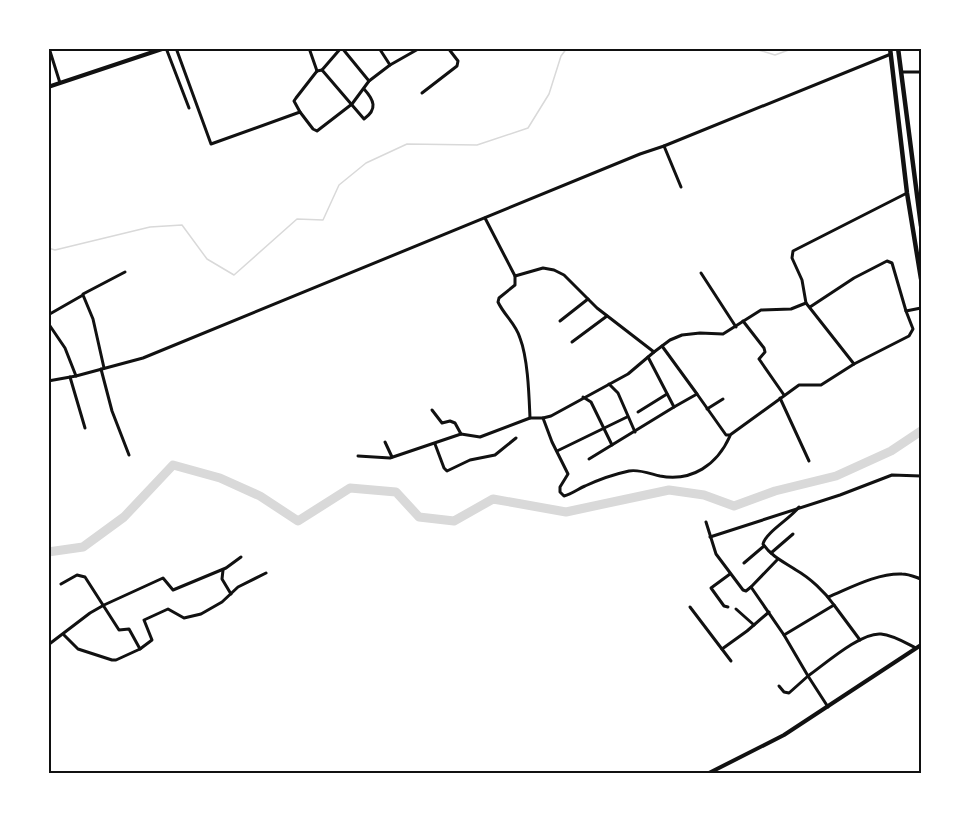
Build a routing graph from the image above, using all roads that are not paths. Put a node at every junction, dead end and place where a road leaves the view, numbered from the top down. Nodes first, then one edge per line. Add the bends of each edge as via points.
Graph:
1 (49, 48) edge
2 (166, 48) edge
3 (176, 48) edge
4 (309, 48) edge
5 (341, 48) edge
6 (379, 48) edge
7 (420, 48) edge
8 (448, 48) edge
9 (906, 48) edge
10 (898, 50) edge
11 (890, 51) edge
12 (390, 65) junction
13 (322, 70) junction
14 (317, 71) junction
15 (900, 72) junction
16 (921, 72) edge
17 (369, 81) junction
18 (60, 83) junction
19 (48, 87) edge
20 (363, 88) junction
21 (422, 93) dead end
22 (352, 104) junction
23 (189, 108) dead end
24 (300, 112) junction
25 (664, 147) junction
26 (681, 187) dead end
27 (918, 190) edge
28 (907, 193) junction
29 (920, 217) edge
30 (485, 218) junction
31 (912, 219) junction
32 (921, 226) edge
33 (125, 272) dead end
34 (701, 273) dead end
35 (515, 276) junction
36 (921, 279) edge
37 (81, 295) junction
38 (588, 299) junction
39 (806, 303) junction
40 (810, 308) junction
41 (921, 308) edge
42 (906, 311) junction
43 (48, 315) edge
44 (607, 316) junction
45 (560, 321) dead end
46 (743, 321) junction
47 (48, 323) edge
48 (736, 327) junction
49 (572, 342) dead end
50 (662, 346) junction
51 (654, 352) junction
52 (648, 357) junction
53 (854, 364) junction
54 (102, 369) junction
55 (76, 376) junction
56 (70, 377) junction
57 (48, 381) edge
58 (609, 384) junction
59 (667, 394) junction
60 (697, 394) junction
61 (784, 395) junction
62 (583, 397) junction
63 (780, 398) junction
64 (723, 399) dead end
65 (674, 407) junction
66 (706, 409) junction
67 (432, 410) dead end
68 (638, 412) dead end
69 (627, 417) junction
70 (530, 418) junction
71 (543, 418) junction
72 (604, 427) junction
73 (85, 428) dead end
74 (635, 432) junction
75 (461, 434) junction
76 (730, 435) junction
77 (516, 438) dead end
78 (385, 442) dead end
79 (435, 444) junction
80 (612, 445) junction
81 (557, 451) junction
82 (129, 455) dead end
83 (358, 456) dead end
84 (392, 457) junction
85 (589, 459) dead end
86 (809, 461) dead end
87 (921, 476) edge
88 (799, 507) junction
89 (706, 522) dead end
90 (793, 534) dead end
91 (710, 537) junction
92 (764, 546) junction
93 (771, 553) junction
94 (241, 557) dead end
95 (777, 560) junction
96 (744, 563) dead end
97 (223, 570) junction
98 (266, 573) dead end
99 (730, 574) junction
100 (921, 579) edge
101 (61, 584) dead end
102 (751, 587) junction
103 (231, 594) junction
104 (828, 597) junction
105 (104, 605) junction
106 (834, 605) junction
107 (729, 606) dead end
108 (690, 607) dead end
109 (736, 609) dead end
110 (769, 612) junction
111 (754, 625) junction
112 (64, 634) junction
113 (784, 635) junction
114 (860, 640) junction
115 (48, 645) edge
116 (919, 647) edge
117 (140, 649) junction
118 (722, 649) junction
119 (731, 662) dead end
120 (808, 676) junction
121 (779, 687) dead end
122 (828, 707) junction
123 (707, 774) edge

1 - 18 street
2 - 18 main road
2 - 23 street
3 - 24 street via 211,144
4 - 14 street
5 - 13 street
5 - 17 street
6 - 12 street
7 - 12 street
8 - 21 street via 458,61 457,66
9 - 10 street
10 - 15 highway
11 - 25 street
11 - 28 highway
12 - 17 street
13 - 14 street
13 - 22 street
14 - 24 street via 294,101
15 - 16 street
15 - 27 highway
17 - 20 street
18 - 19 main road
20 - 22 street
20 - 22 street via 372,98 372,111 362,118
22 - 24 street via 317,131
25 - 26 street
25 - 30 street
27 - 29 highway
28 - 31 highway
28 - 39 street via 793,251
29 - 31 highway
29 - 32 highway
30 - 35 street
30 - 54 street via 143,358
31 - 36 highway
33 - 37 street
34 - 48 street
35 - 38 street via 543,268 554,270
35 - 70 street via 515,285 498,302 520,338
37 - 43 street
37 - 54 street via 93,319
38 - 44 street
38 - 45 street
39 - 40 street
39 - 46 street via 791,309 761,310
40 - 42 street via 887,261 892,263
40 - 53 street
41 - 42 street
42 - 53 street via 913,329 909,336
44 - 49 street
44 - 51 street
46 - 48 street
46 - 61 street via 764,348 759,359
47 - 55 street via 66,348
48 - 50 street via 723,334 682,335
50 - 51 street
50 - 60 street
51 - 52 street
52 - 58 street
52 - 59 street
53 - 61 street via 821,385 798,385
54 - 55 street
54 - 82 street via 112,411
55 - 56 street
56 - 57 street
56 - 73 street
58 - 62 street
58 - 69 street via 618,393
59 - 65 street
59 - 68 street
60 - 65 street
60 - 66 street
61 - 63 street
62 - 71 street
62 - 72 street via 591,402
63 - 76 street
63 - 86 street
64 - 66 street
65 - 74 street
66 - 76 street
67 - 75 street via 442,423 455,423
69 - 72 street
69 - 74 street
70 - 71 street
70 - 75 street via 480,437
71 - 81 street
72 - 80 street
72 - 81 street
74 - 80 street
75 - 79 street
76 - 81 street via 709,463 687,477 633,471 567,496 560,490 568,474
77 - 79 street via 495,455 470,460 447,471
78 - 84 street
79 - 84 street
80 - 85 street
83 - 84 street
87 - 88 street via 892,475
88 - 91 street
88 - 92 street via 766,538
89 - 91 street
90 - 93 street
91 - 99 street
92 - 93 street
92 - 96 street
93 - 95 street
94 - 97 street
95 - 102 street
95 - 104 street via 797,570
97 - 103 street via 222,579
97 - 105 street via 173,590 164,578
98 - 103 street
99 - 102 street via 743,590
99 - 107 street via 711,588 723,605
100 - 104 street via 891,575
101 - 105 street via 80,575 86,577
102 - 110 street
103 - 117 street via 201,614 184,618 168,609 144,620 152,640
104 - 106 street
105 - 112 street
105 - 117 street via 121,630 129,628
106 - 113 street
106 - 114 street
108 - 118 street
109 - 111 street
110 - 111 street
110 - 113 street
111 - 118 street
112 - 115 street
112 - 117 street via 78,649 112,660
113 - 120 street
114 - 116 street via 878,633
114 - 120 street
116 - 122 main road
118 - 119 street
120 - 121 street via 789,693
120 - 122 street
122 - 123 main road via 784,735

